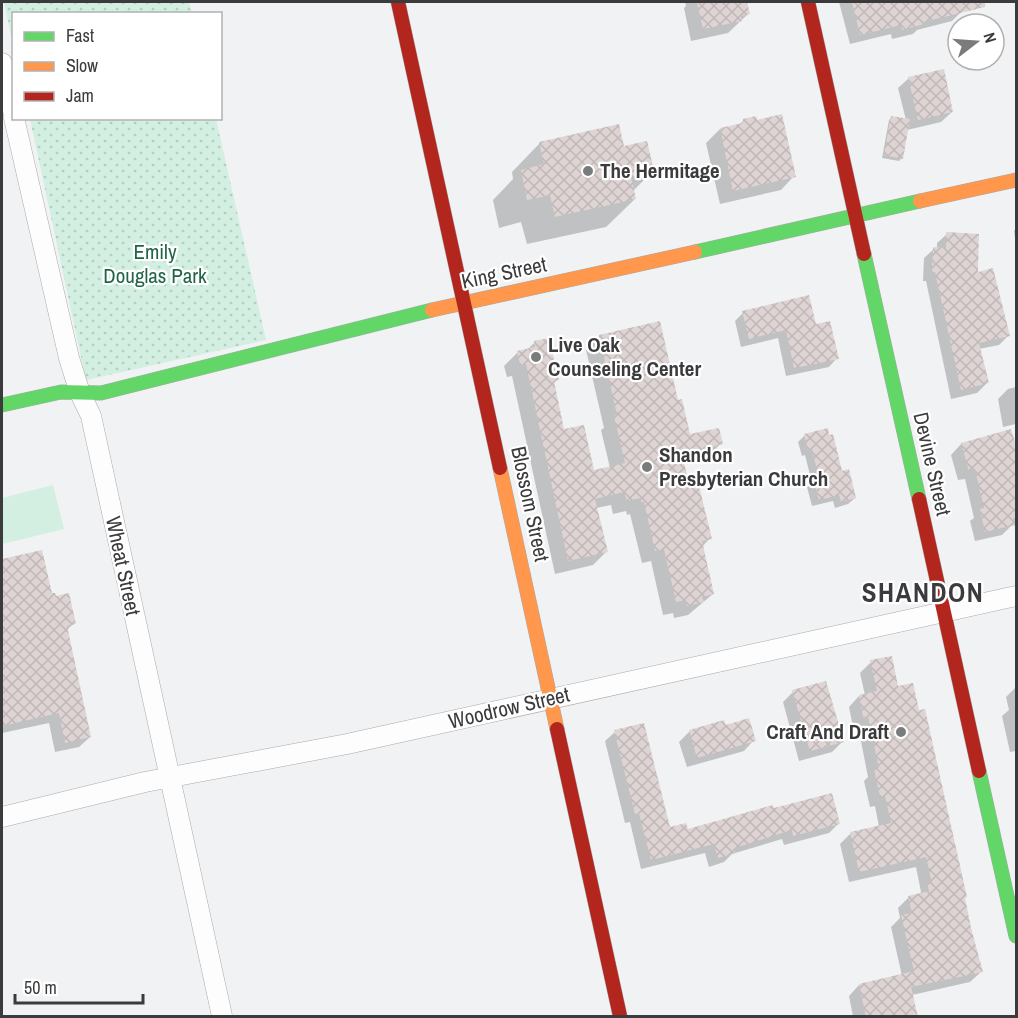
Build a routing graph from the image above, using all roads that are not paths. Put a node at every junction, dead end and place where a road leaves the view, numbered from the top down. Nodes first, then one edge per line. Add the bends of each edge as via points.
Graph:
1 (398, 2) edge
2 (808, 2) edge
3 (2, 63) edge
4 (12, 108) edge
5 (15, 120) edge
6 (1017, 180) edge
7 (855, 216) junction
8 (464, 303) junction
9 (80, 393) junction
10 (2, 405) edge
11 (1017, 596) edge
12 (944, 612) junction
13 (551, 699) junction
14 (169, 777) junction
15 (2, 817) edge
16 (1017, 936) edge
17 (222, 1017) edge
18 (620, 1017) edge

1 - 8 street, Blossom Street
2 - 7 street, Devine Street
3 - 4 street, Wheat Street
5 - 9 street, Wheat Street
6 - 7 street, King Street
7 - 8 street, King Street
7 - 12 street, Devine Street
8 - 9 street, King Street via 101,393
8 - 13 street, Blossom Street
9 - 10 street, King Street via 61,392
9 - 14 street, Wheat Street via 91,416
11 - 12 street, Woodrow Street
12 - 13 street, Woodrow Street
12 - 16 street, Devine Street
13 - 14 street, Woodrow Street via 347,744
13 - 18 street, Blossom Street
14 - 15 street, Woodrow Street
14 - 17 street, Wheat Street

